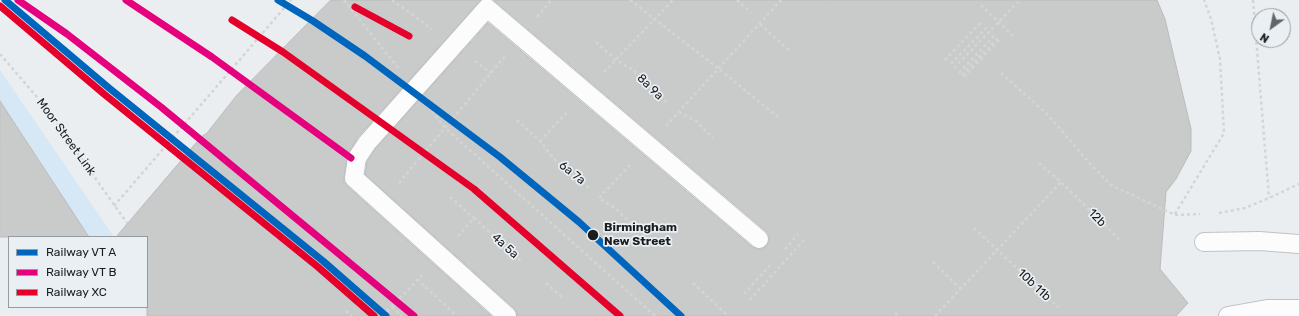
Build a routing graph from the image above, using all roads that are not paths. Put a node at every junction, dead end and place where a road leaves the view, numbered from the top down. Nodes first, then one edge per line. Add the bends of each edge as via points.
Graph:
1 (758, 240) dead end
2 (1204, 242) dead end
3 (1299, 244) edge
4 (1299, 309) edge
5 (507, 316) edge
6 (1228, 316) edge

1 - 5 lane via 487,8 367,143 356,158 354,178
2 - 3 lane via 1259,241
4 - 6 lane via 1267,309

